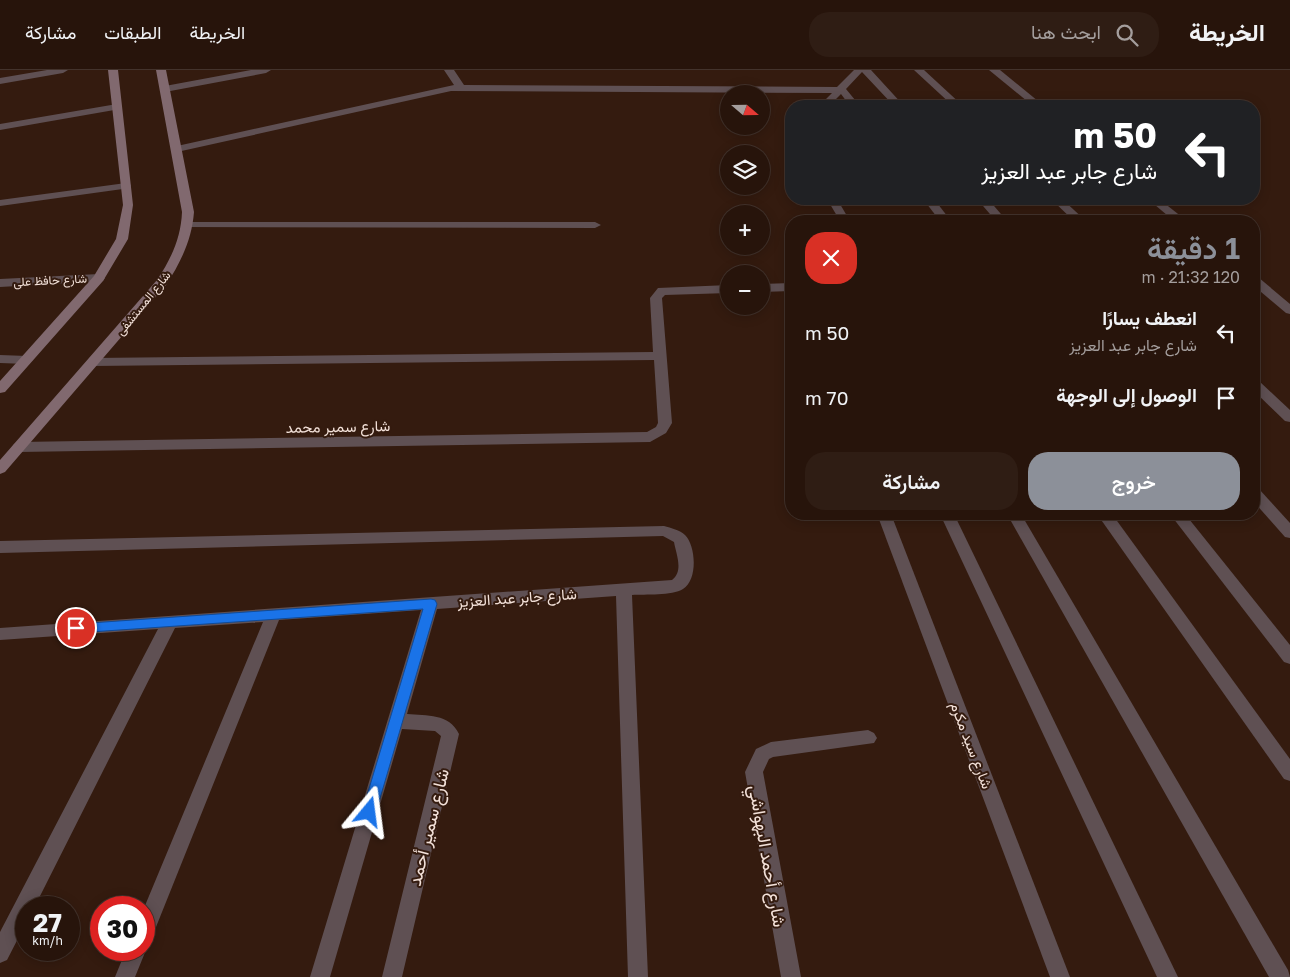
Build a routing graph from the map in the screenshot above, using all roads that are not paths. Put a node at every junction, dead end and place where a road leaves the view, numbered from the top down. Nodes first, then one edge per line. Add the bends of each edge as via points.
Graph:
1 (63, 70) edge
2 (113, 70) edge
3 (161, 70) edge
4 (266, 70) edge
5 (449, 70) edge
6 (859, 70) edge
7 (866, 70) edge
8 (919, 70) edge
9 (994, 70) edge
10 (0, 81) edge
11 (460, 87) junction
12 (165, 89) junction
13 (842, 90) junction
14 (831, 100) edge
15 (850, 100) edge
16 (894, 100) edge
17 (952, 100) edge
18 (1032, 100) edge
19 (117, 107) junction
20 (0, 128) edge
21 (176, 149) junction
22 (126, 186) junction
23 (0, 203) edge
24 (933, 205) edge
25 (987, 205) edge
26 (1063, 205) edge
27 (1161, 205) edge
28 (941, 215) edge
29 (997, 215) edge
30 (1073, 215) edge
31 (1173, 215) edge
32 (188, 225) junction
33 (595, 225) dead end
34 (99, 278) junction
35 (0, 283) edge
36 (1260, 285) edge
37 (785, 287) edge
38 (770, 288) edge
39 (720, 289) edge
40 (1290, 310) edge
41 (660, 356) junction
42 (0, 360) edge
43 (27, 360) junction
44 (93, 362) junction
45 (0, 389) edge
46 (1260, 390) edge
47 (1290, 418) edge
48 (19, 447) junction
49 (0, 469) edge
50 (1260, 500) edge
51 (886, 520) edge
52 (950, 520) edge
53 (1017, 520) edge
54 (1108, 520) edge
55 (1182, 520) edge
56 (1290, 533) edge
57 (0, 547) edge
58 (624, 590) junction
59 (431, 604) junction
60 (274, 614) junction
61 (170, 622) junction
62 (0, 634) edge
63 (1290, 657) edge
64 (396, 721) junction
65 (868, 738) dead end
66 (1290, 773) edge
67 (155, 905) edge
68 (0, 953) edge
69 (132, 961) edge
70 (125, 977) edge
71 (320, 977) edge
72 (392, 977) edge
73 (638, 977) edge
74 (790, 977) edge
75 (1060, 977) edge
76 (1168, 977) edge
77 (1282, 977) edge

1 - 10 street
2 - 19 street
3 - 12 street, شارع المستشفى
4 - 12 street
5 - 11 street
6 - 13 street
7 - 16 street
8 - 17 street
9 - 18 street
11 - 13 street
11 - 21 street via 437,89
12 - 21 street, شارع المستشفى
13 - 14 street
13 - 15 street
19 - 20 street
19 - 22 street
21 - 32 street, شارع المستشفى
22 - 23 street
22 - 34 street via 128,205 122,239
24 - 28 street
25 - 29 street
26 - 30 street
27 - 31 street
32 - 33 street
32 - 44 street, شارع المستشفى via 177,259 162,282
34 - 35 street, شارع حافظ على
34 - 43 street
36 - 40 street
37 - 38 street
39 - 41 street via 673,290 658,294
41 - 44 street
41 - 48 street, شارع سمير محمد via 665,423 650,437
42 - 43 street
43 - 45 street
44 - 48 street, شارع المستشفى
46 - 47 street
48 - 49 street, شارع المستشفى
50 - 56 street
51 - 75 street, شارع سيد مكرم
52 - 76 street
53 - 77 street
54 - 66 street
55 - 63 street
57 - 58 street, شارع جابر عبد العزيز via 664,531 682,540 687,574 684,581 676,586
58 - 59 street, شارع جابر عبد العزيز
58 - 73 street
59 - 60 street, شارع جابر عبد العزيز
59 - 64 street
60 - 61 street, شارع جابر عبد العزيز
60 - 67 street
61 - 62 street, شارع جابر عبد العزيز
61 - 68 street
64 - 71 street
64 - 72 street, شارع سمير أحمد via 439,724 450,734
65 - 74 street, شارع أحمد البهواشي via 771,750 762,754 754,772
69 - 70 street

